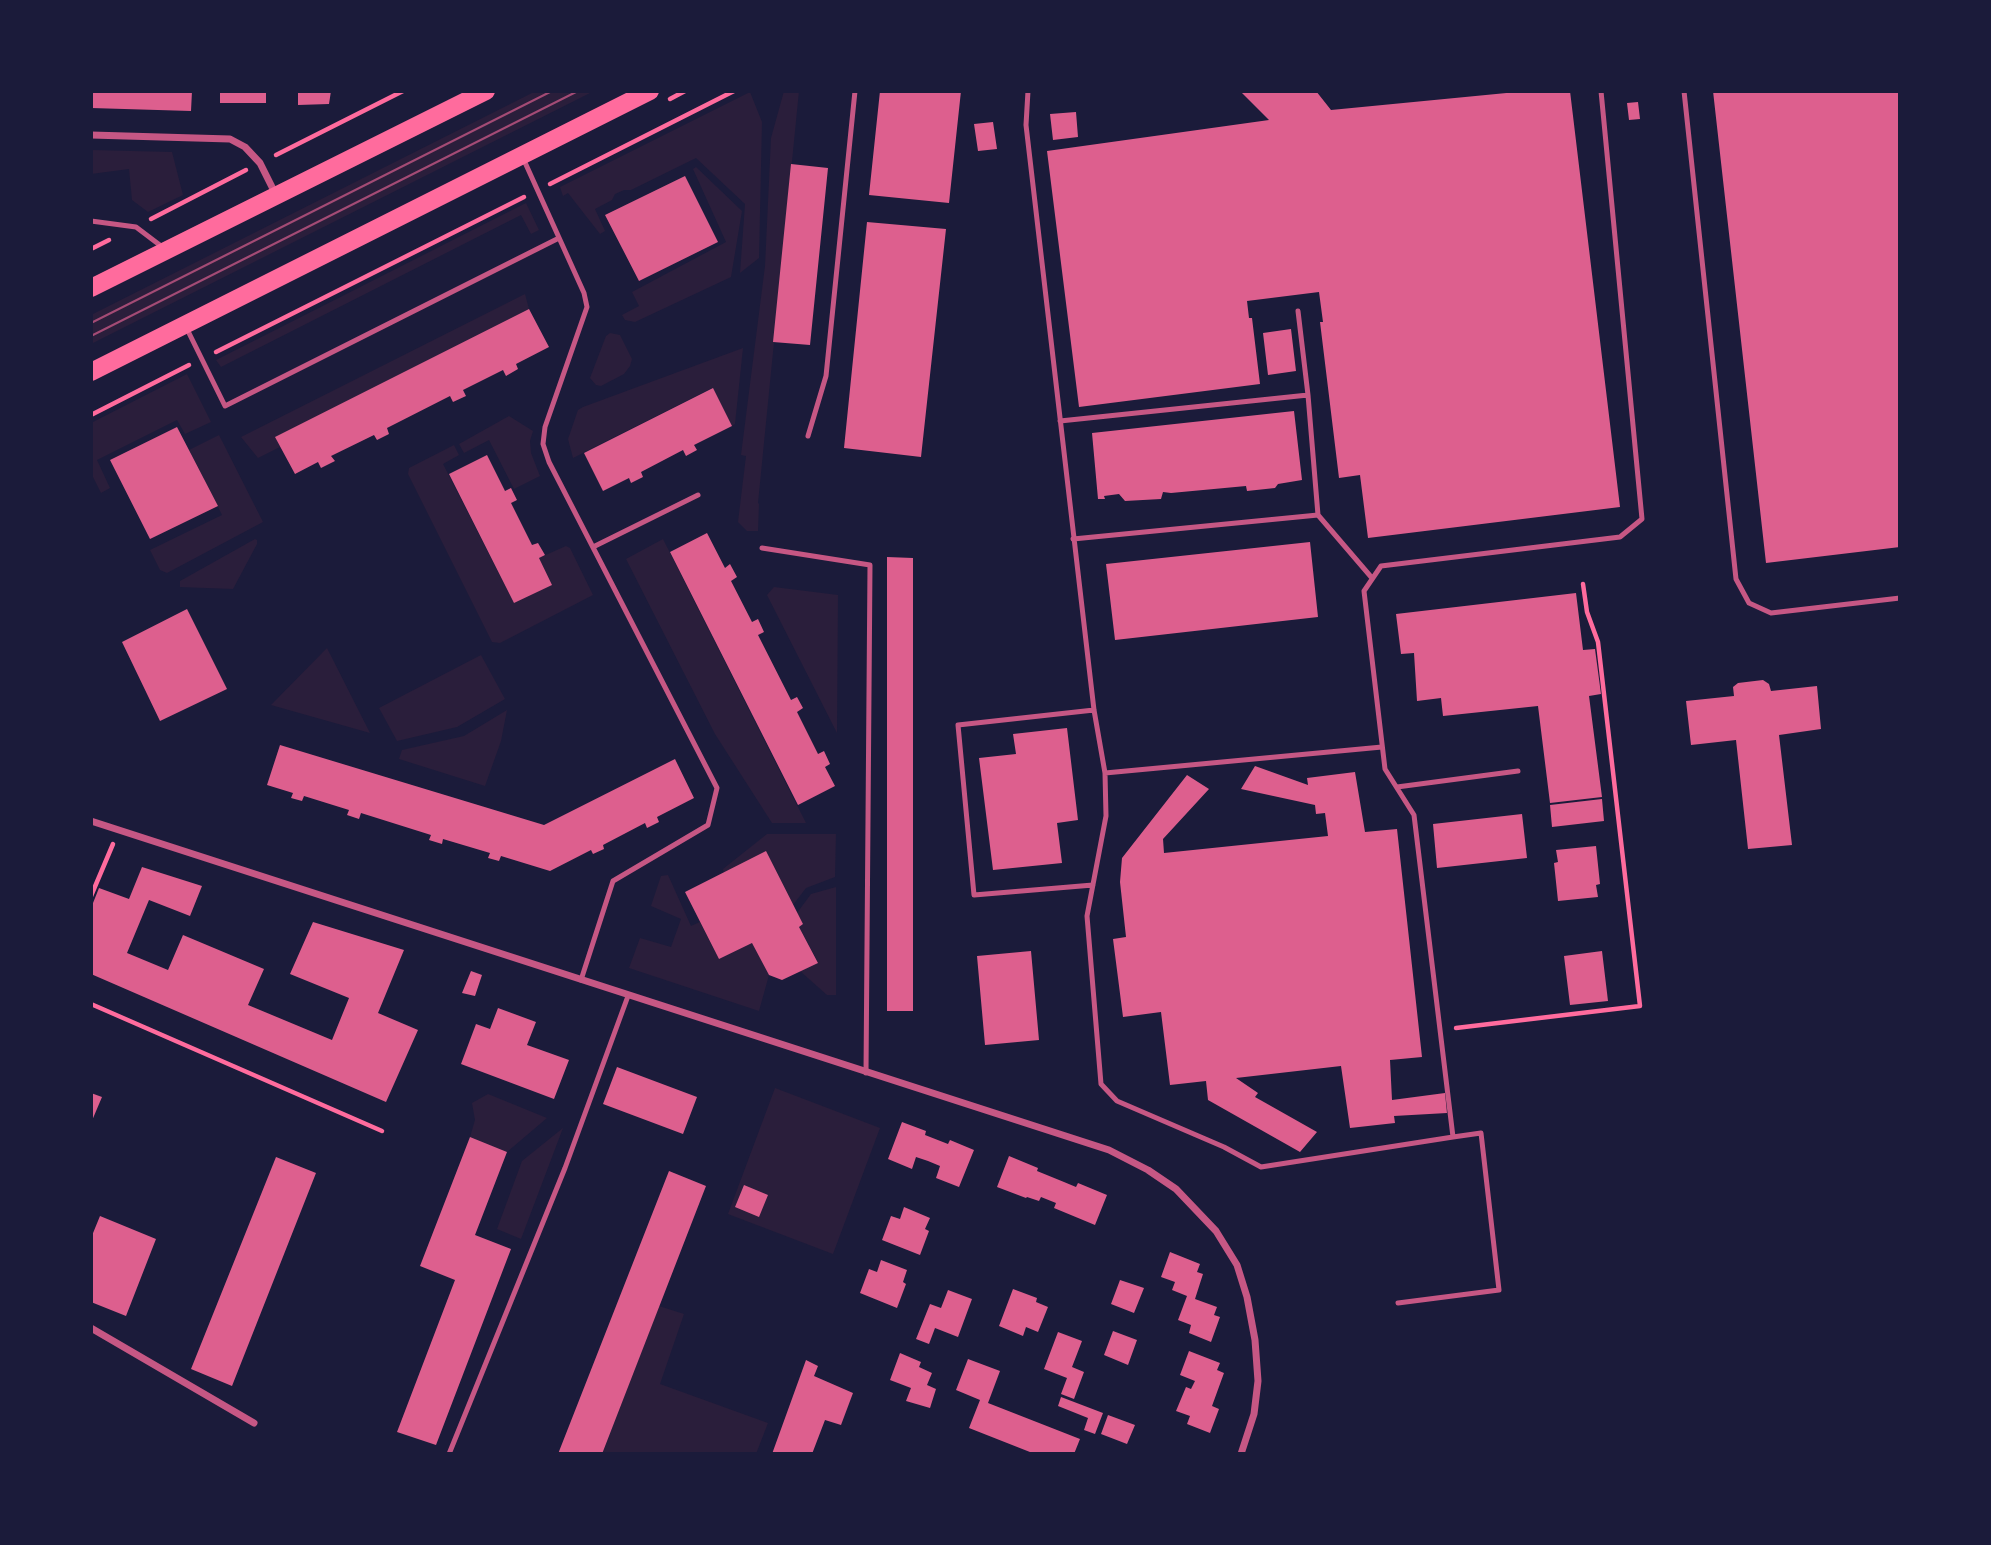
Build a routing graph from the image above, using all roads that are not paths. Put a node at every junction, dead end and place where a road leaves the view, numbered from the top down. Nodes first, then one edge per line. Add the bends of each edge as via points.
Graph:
1 (486, 91) edge
2 (650, 91) edge
3 (855, 91) edge
4 (1028, 91) edge
5 (1601, 91) edge
6 (1684, 91) edge
7 (91, 135) edge
8 (522, 155) junction
9 (277, 196) junction
10 (91, 220) edge
11 (559, 238) junction
12 (167, 250) junction
13 (91, 288) edge
14 (1298, 311) dead end
15 (184, 324) junction
16 (91, 372) edge
17 (1308, 394) junction
18 (1060, 421) junction
19 (808, 436) dead end
20 (698, 495) dead end
21 (1318, 515) junction
22 (1073, 539) junction
23 (593, 547) junction
24 (762, 548) dead end
25 (1373, 578) junction
26 (1900, 598) edge
27 (1094, 710) junction
28 (1382, 747) junction
29 (1518, 771) dead end
30 (1105, 773) junction
31 (1397, 787) junction
32 (91, 821) edge
33 (1093, 886) junction
34 (581, 980) junction
35 (628, 996) junction
36 (866, 1073) junction
37 (1453, 1137) junction
38 (1398, 1303) dead end
39 (91, 1328) edge
40 (254, 1423) dead end
41 (449, 1454) edge
42 (1241, 1454) edge

1 - 9 main road
2 - 8 main road
3 - 19 lane via 826,376
4 - 18 lane via 1026,125
5 - 25 lane via 1642,519 1620,537 1381,566
6 - 26 lane via 1736,579 1749,603 1771,613
7 - 9 street via 230,139 260,163
8 - 11 lane
8 - 15 main road
9 - 12 main road
10 - 12 lane via 136,227
11 - 15 lane via 225,406
11 - 23 lane via 587,307 543,444
12 - 13 main road
14 - 17 lane
15 - 16 main road
17 - 18 lane
17 - 21 lane
18 - 22 lane
20 - 23 lane
21 - 22 lane
21 - 25 lane
22 - 27 lane
23 - 34 lane via 717,788 708,825 614,881
24 - 36 lane via 870,565
25 - 28 lane via 1364,591
27 - 30 lane
27 - 33 lane via 958,725 974,895
28 - 30 lane
28 - 31 lane via 1385,769
29 - 31 lane
30 - 33 lane via 1105,816
31 - 37 lane via 1414,815
32 - 34 street
33 - 37 lane via 1087,916 1101,1084 1117,1101 1261,1167
34 - 35 street
35 - 36 street
35 - 41 lane via 565,1168
36 - 42 street via 1109,1150 1176,1189 1216,1231 1237,1265 1247,1297 1258,1381 1254,1414
37 - 38 lane via 1481,1133 1499,1290
39 - 40 street

